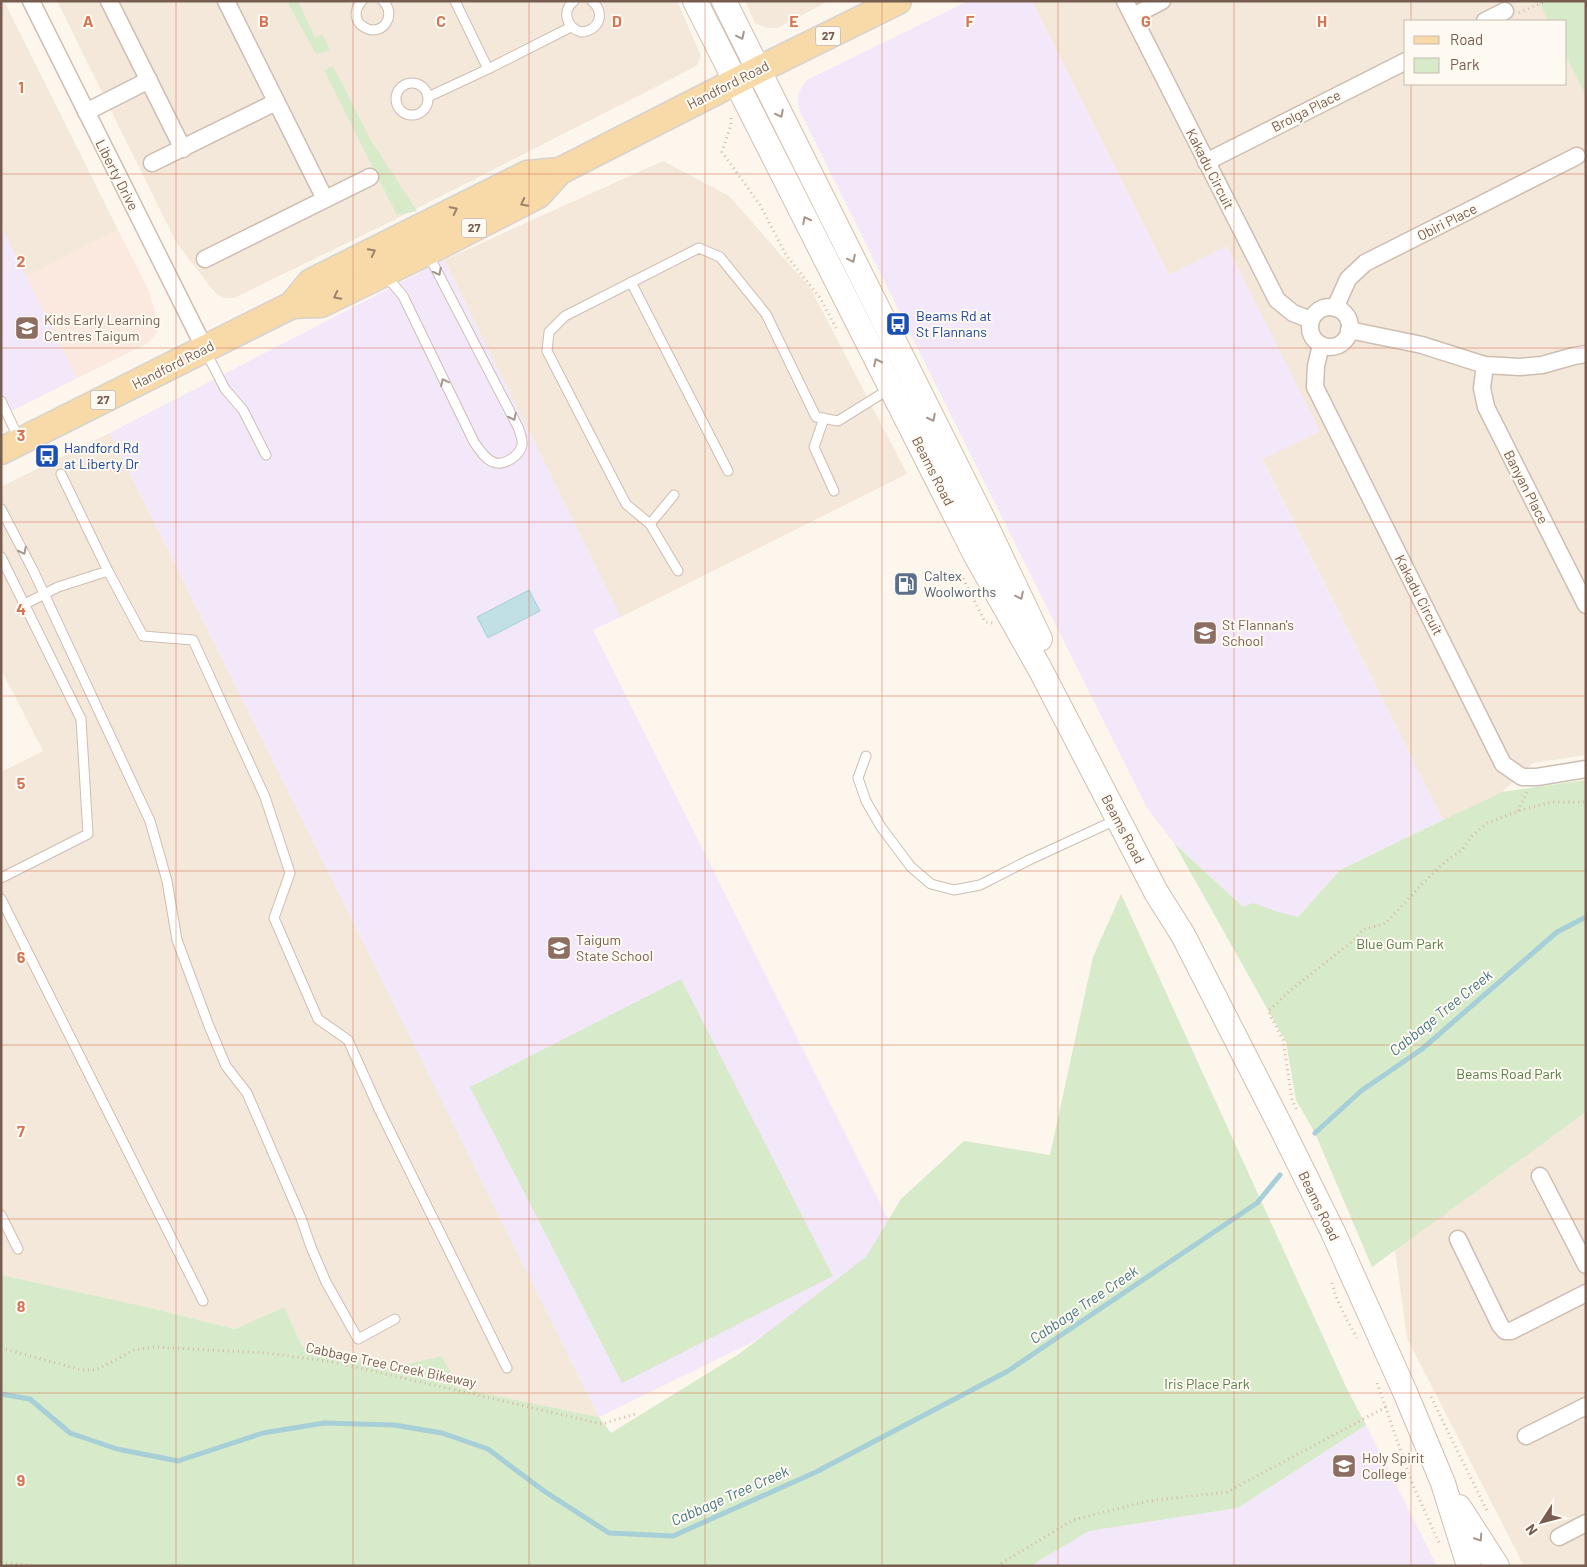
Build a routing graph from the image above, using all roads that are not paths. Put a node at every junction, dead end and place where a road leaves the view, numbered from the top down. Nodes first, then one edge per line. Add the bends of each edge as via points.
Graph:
1 (30, 1) edge
2 (109, 1) edge
3 (226, 1) edge
4 (362, 1) edge
5 (383, 1) edge
6 (455, 1) edge
7 (574, 1) edge
8 (592, 1) edge
9 (695, 1) edge
10 (724, 1) edge
11 (898, 1) edge
12 (1125, 1) edge
13 (1162, 1) edge
14 (1505, 11) road end
15 (1133, 16) junction
16 (1487, 20) edge
17 (572, 27) junction
18 (1404, 62) edge
19 (488, 69) junction
20 (758, 70) junction
21 (149, 80) junction
22 (735, 82) junction
23 (428, 97) dead end
24 (276, 102) junction
25 (86, 112) junction
26 (183, 148) junction
27 (1577, 156) dead end
28 (1206, 162) junction
29 (152, 163) dead end
30 (370, 177) dead end
31 (326, 199) junction
32 (418, 242) junction
33 (204, 260) dead end
34 (380, 275) junction
35 (631, 282) junction
36 (292, 305) junction
37 (1335, 308) junction
38 (1311, 320) junction
39 (1349, 330) junction
40 (1321, 345) junction
41 (205, 349) junction
42 (1586, 354) edge
43 (1485, 365) junction
44 (900, 381) junction
45 (1, 401) edge
46 (824, 418) junction
47 (11, 446) edge
48 (266, 455) dead end
49 (728, 472) dead end
50 (61, 474) dead end
51 (834, 491) dead end
52 (674, 495) dead end
53 (1, 509) edge
54 (650, 524) junction
55 (1, 557) edge
56 (678, 570) dead end
57 (108, 571) junction
58 (43, 594) junction
59 (25, 604) junction
60 (1586, 605) edge
61 (866, 756) dead end
62 (1586, 769) edge
63 (1118, 819) junction
64 (1, 878) edge
65 (1, 899) edge
66 (1183, 935) junction
67 (1540, 1176) dead end
68 (1, 1216) edge
69 (1458, 1239) dead end
70 (18, 1249) dead end
71 (1586, 1265) edge
72 (1586, 1293) edge
73 (203, 1301) dead end
74 (395, 1319) dead end
75 (507, 1368) dead end
76 (1586, 1406) edge
77 (1526, 1436) dead end
78 (1444, 1482) junction
79 (1586, 1523) edge
80 (1559, 1537) dead end
81 (1469, 1566) edge
82 (1497, 1566) edge

1 - 25 street, Liberty Drive
2 - 21 street
3 - 24 street
4 - 5 lane via 357,9 357,19 363,27 374,30 383,26 388,17
6 - 19 lane
7 - 17 lane via 567,12
8 - 17 lane via 599,10 596,26 587,32
9 - 22 main road, Beams Road
10 -> 20 main road, Beams Road
11 - 20 main road, Handford Road / 27
12 - 15 street, Kakadu Circuit
13 - 15 street
14 - 16 street
15 - 28 street, Kakadu Circuit
17 - 19 lane
18 - 28 street, Brolga Place
19 - 23 lane
20 - 22 main road, Handford Road / 27
20 -> 44 main road, Beams Road
21 - 25 street
21 - 26 street
22 - 32 main road, Handford Road / 27 via 560,171 538,195
44 -> 22 main road, Beams Road
24 - 26 street
24 - 31 street
25 - 41 street, Liberty Drive
26 - 29 street
27 - 37 street, Obiri Place via 1366,263 1348,279
28 - 38 street, Kakadu Circuit via 1277,300 1293,313
30 - 31 street
31 - 33 street
32 - 34 main road, Handford Road / 27
32 -> 34 lane via 519,429 522,444 507,461 494,463 480,452 403,296
36 -> 32 main road, Handford Road / 27 via 311,282
34 -> 36 main road, Handford Road / 27 via 321,304
35 - 46 lane via 699,248 720,257 766,314 816,417
35 - 49 lane
35 - 54 lane via 565,316 549,332 547,350 626,504
36 - 41 main road, Handford Road / 27
37 - 38 street via 1323,308
37 - 39 street via 1348,319
38 - 40 street via 1312,337
39 - 40 street via 1339,345
39 - 43 street via 1422,345
40 - 62 street, Kakadu Circuit via 1315,388 1503,764 1522,777
41 - 47 main road, Handford Road / 27
41 - 48 lane via 225,389 243,410
42 - 43 street via 1542,365
43 - 60 street, Banyan Place via 1482,388 1486,407
44 - 46 lane via 838,421
44 - 63 main road, Beams Road via 975,554 1044,676
44 -> 66 main road, Beams Road via 982,517 1065,690 1166,888
45 - 47 lane
46 - 51 lane via 814,447
50 - 57 lane
52 - 54 lane
53 -> 58 lane
54 - 56 lane
55 - 59 lane
57 - 58 lane
57 - 75 lane via 142,636 193,640 265,798 290,873 274,918 318,1020 348,1040
58 - 59 lane
58 - 74 lane via 150,821 168,881 176,940 226,1066 247,1093 302,1218 326,1282 358,1339
59 - 64 lane via 81,718 88,834
61 - 63 lane via 858,778 866,801 881,827 911,867 931,884 954,890 980,885
63 - 66 main road, Beams Road via 1156,892
65 - 73 lane
66 - 78 main road, Beams Road via 1333,1232
67 - 71 street
68 - 70 lane
69 - 72 street via 1505,1330 1511,1331
76 - 77 street
78 - 81 main road, Beams Road
78 -> 82 main road, Beams Road
79 - 80 street

